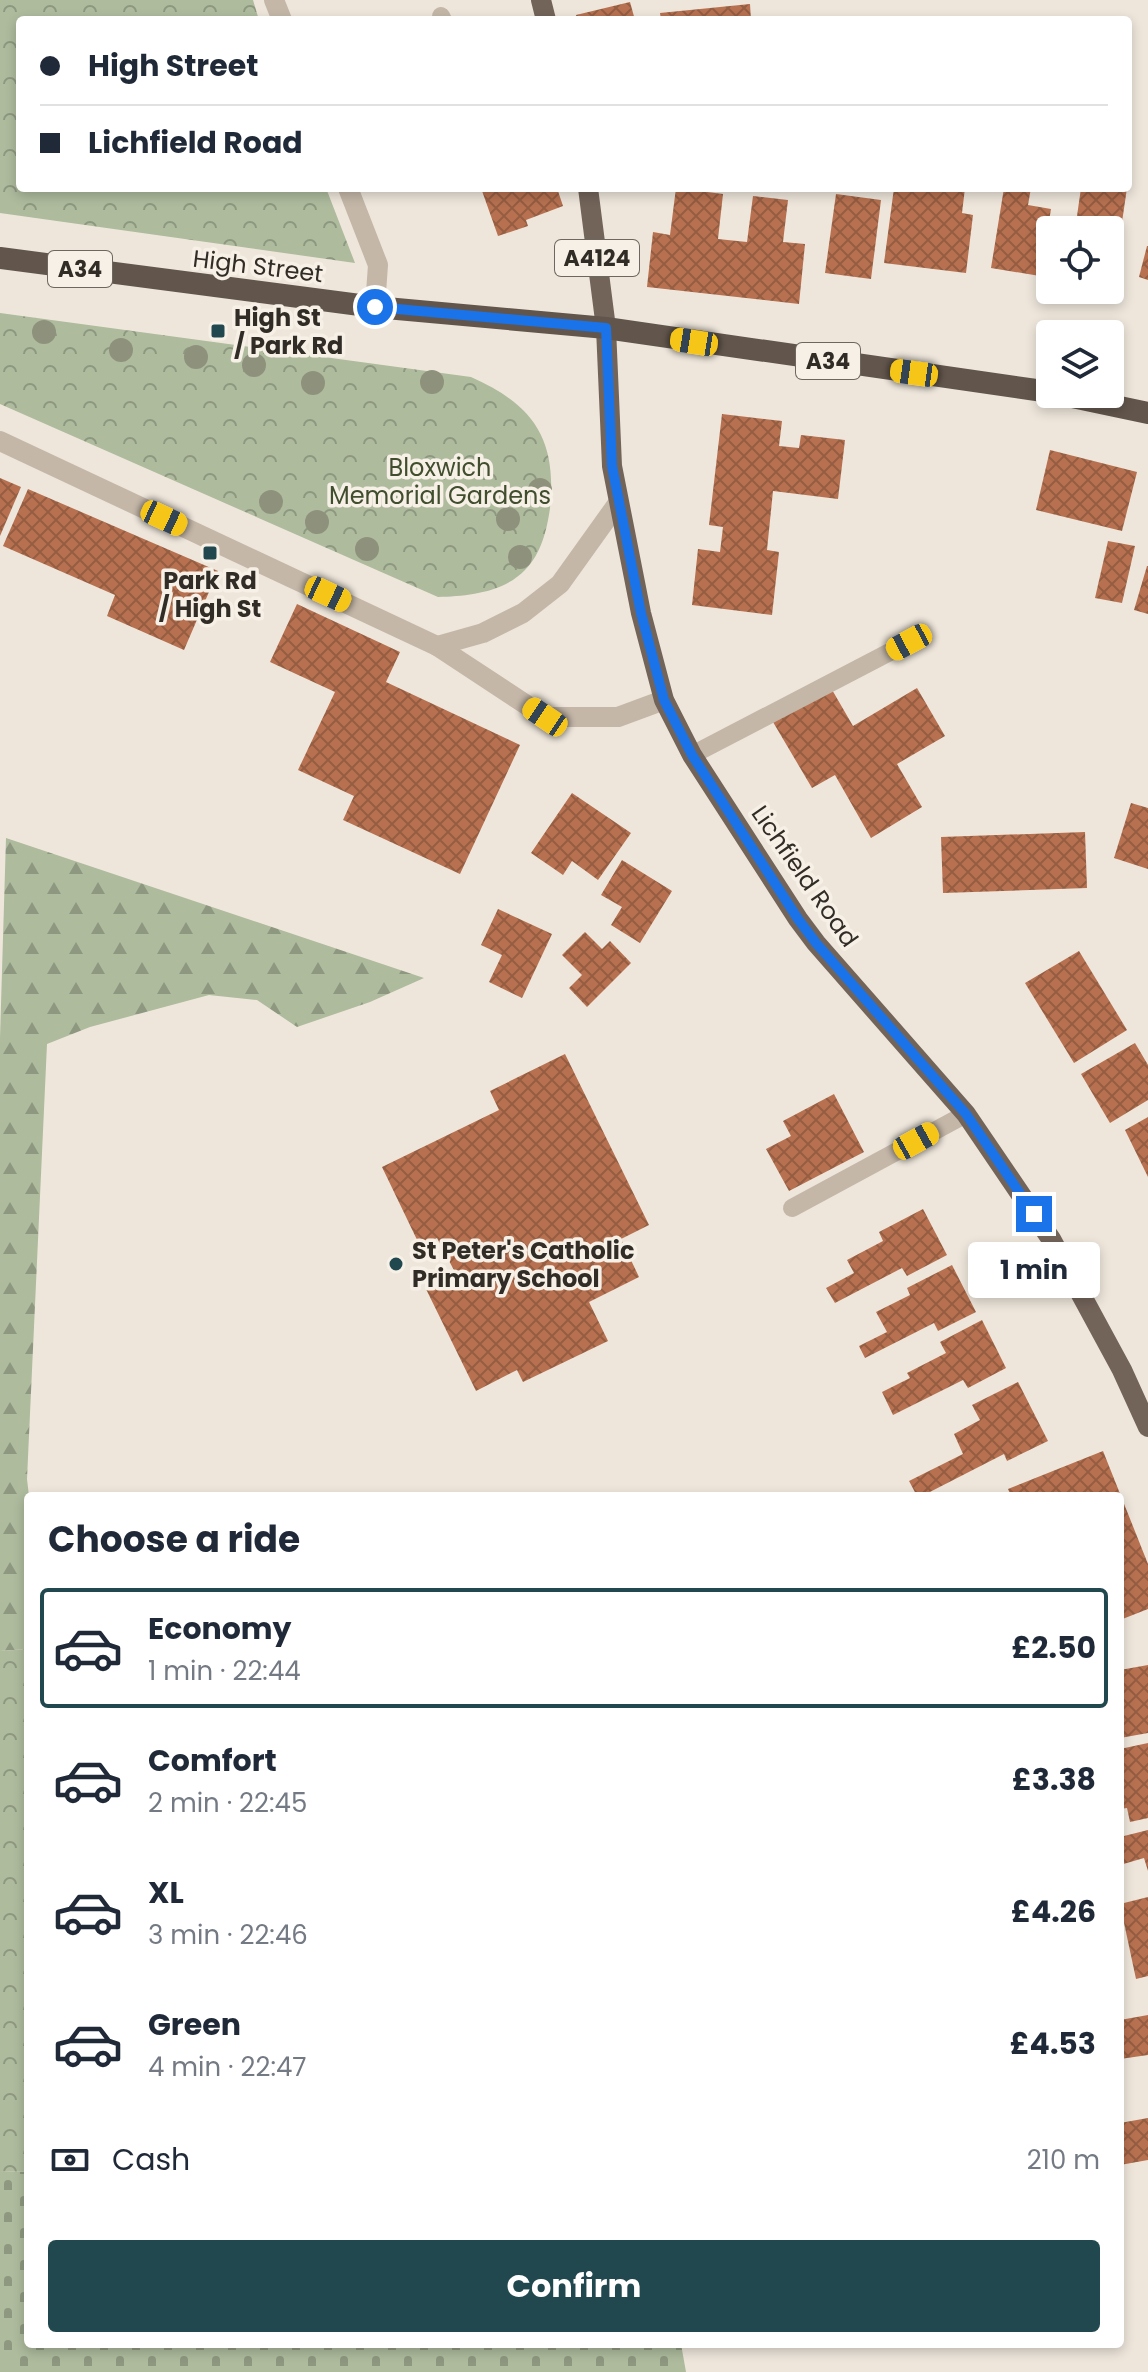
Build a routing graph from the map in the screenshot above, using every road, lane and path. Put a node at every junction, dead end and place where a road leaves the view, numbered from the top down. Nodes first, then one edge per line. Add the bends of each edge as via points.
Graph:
1 (350, 192) edge
2 (589, 192) edge
3 (0, 258) edge
4 (375, 307) junction
5 (606, 328) junction
6 (1036, 390) edge
7 (1124, 408) edge
8 (1148, 413) edge
9 (0, 441) edge
10 (618, 503) junction
11 (909, 642) dead end
12 (437, 646) junction
13 (664, 700) junction
14 (692, 755) junction
15 (966, 1114) junction
16 (792, 1208) dead end
17 (1148, 1427) edge

1 - 4 street via 378,265
2 - 5 main road, A4124
3 - 4 highway, High Street / A34
4 - 5 highway, High Street / A34
5 - 6 highway, A34
5 - 10 main road, Lichfield Road / A4124
7 - 8 highway
9 - 12 street
10 - 12 street via 560,584 523,613 483,633
10 - 13 main road, Lichfield Road / A4124
11 - 14 lane
12 - 13 street via 545,717 618,717
13 - 14 main road, Lichfield Road / A4124
14 - 15 main road, Lichfield Road / A4124 via 816,943
15 - 16 lane
15 - 17 main road, Lichfield Road / A4124 via 1051,1239

